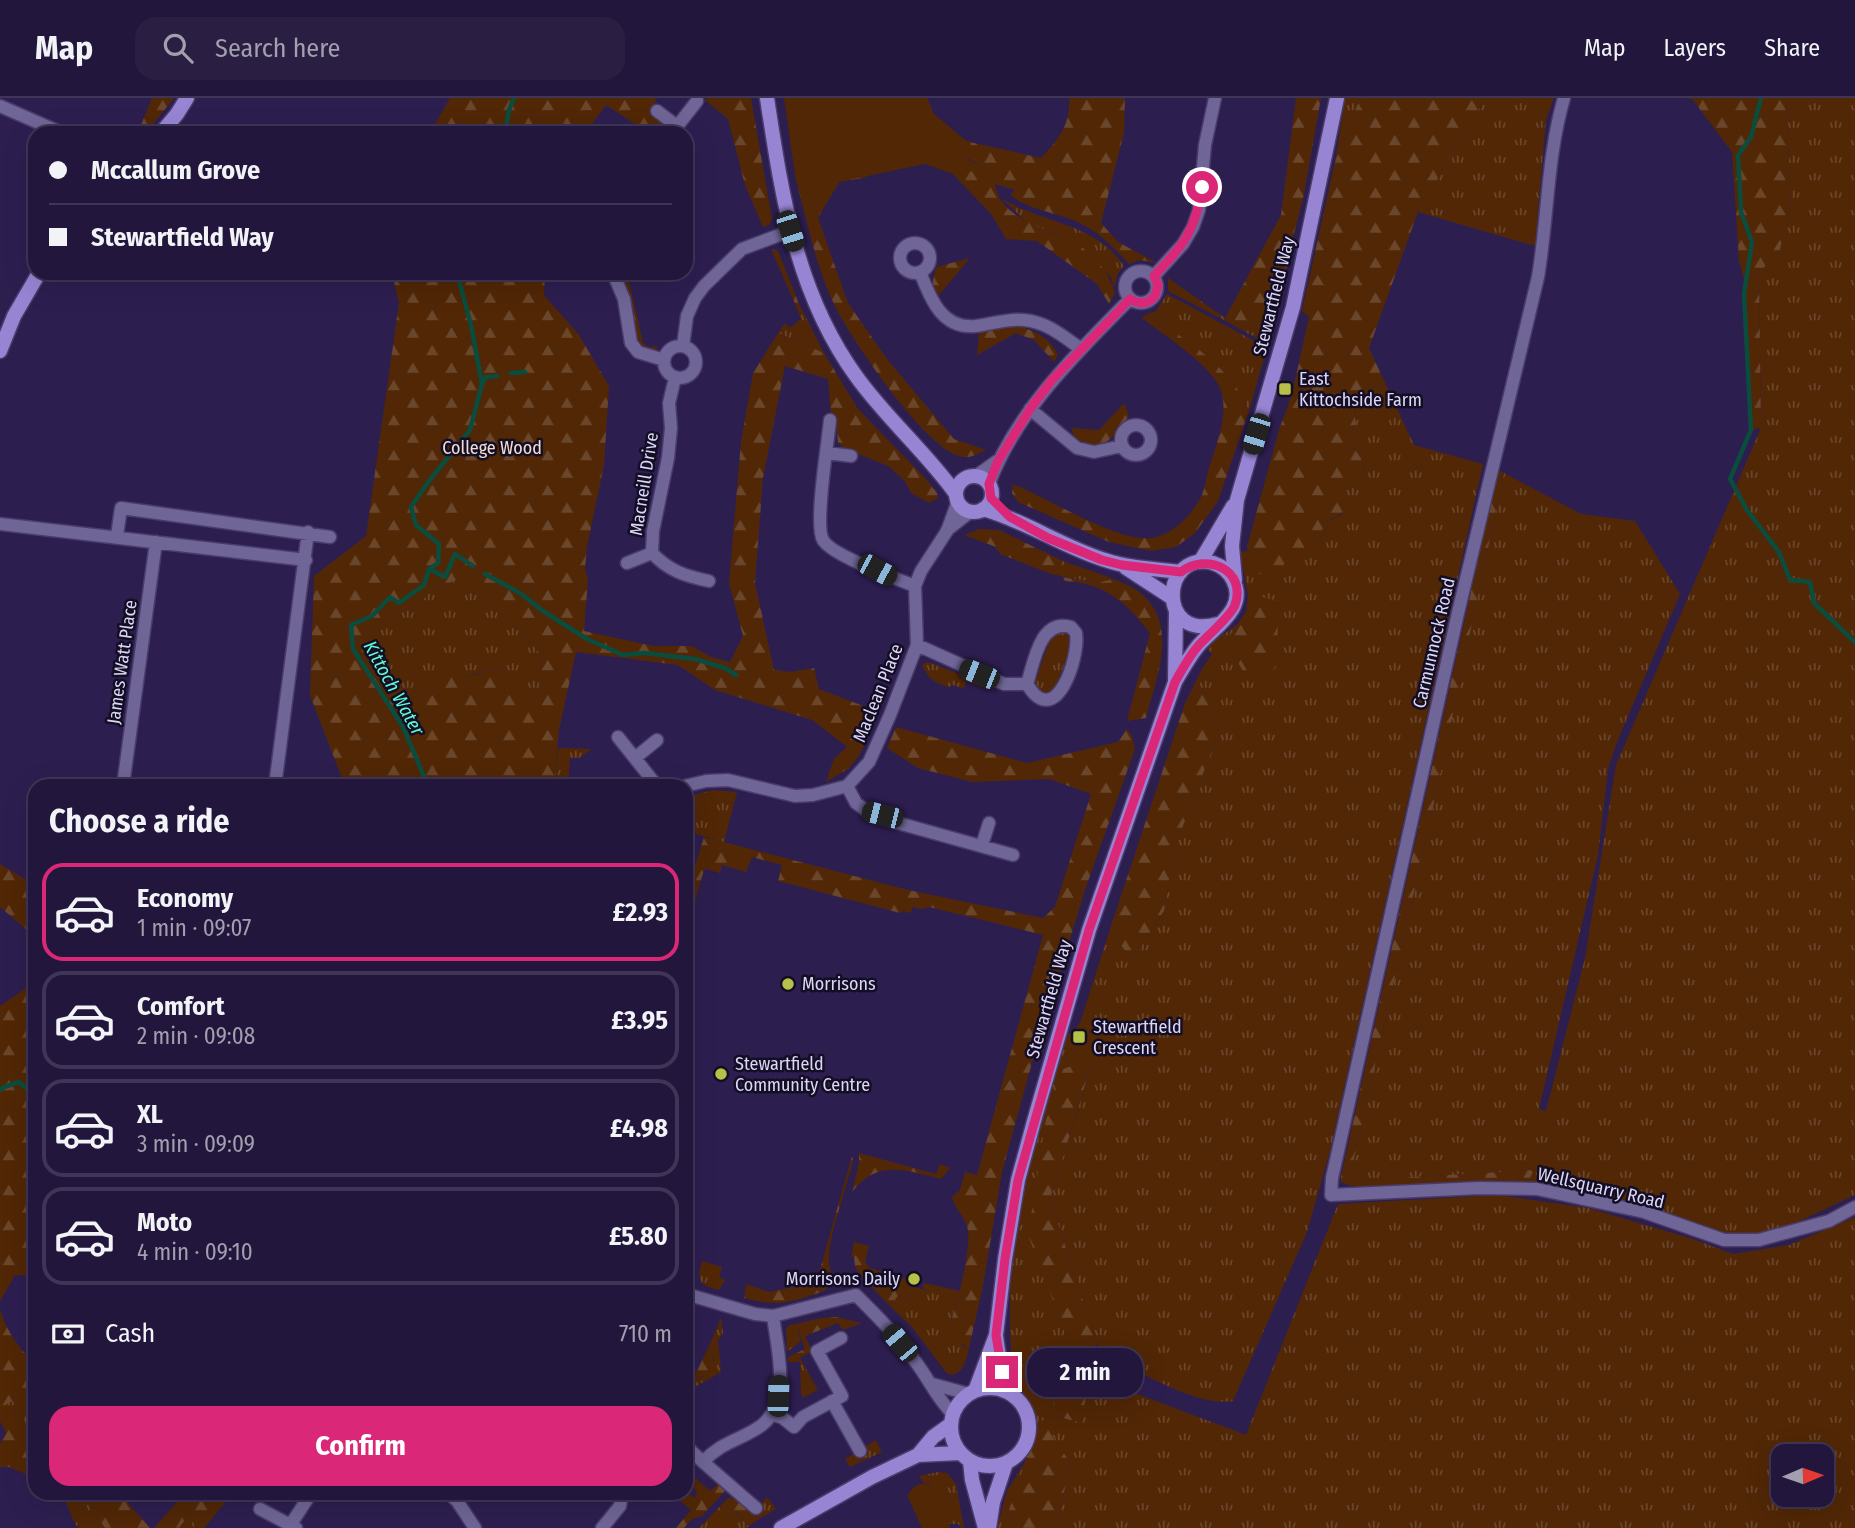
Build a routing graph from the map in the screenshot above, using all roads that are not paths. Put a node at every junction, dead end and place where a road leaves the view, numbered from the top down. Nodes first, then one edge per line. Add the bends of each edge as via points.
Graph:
1 (187, 98) edge
2 (767, 98) edge
3 (1215, 98) edge
4 (1337, 98) edge
5 (1564, 98) edge
6 (697, 101) dead end
7 (0, 106) edge
8 (657, 111) dead end
9 (46, 126) edge
10 (166, 126) edge
11 (671, 126) edge
12 (676, 126) edge
13 (790, 231) junction
14 (920, 272) dead end
15 (1154, 276) junction
16 (35, 280) edge
17 (616, 280) edge
18 (1130, 299) junction
19 (683, 346) junction
20 (1081, 349) junction
21 (0, 351) edge
22 (664, 360) junction
23 (675, 378) junction
24 (1030, 409) junction
25 (830, 420) dead end
26 (1122, 446) dead end
27 (827, 453) junction
28 (851, 456) dead end
29 (998, 461) junction
30 (935, 466) junction
31 (971, 477) junction
32 (957, 498) junction
33 (984, 500) junction
34 (1237, 500) junction
35 (0, 524) edge
36 (947, 531) junction
37 (308, 532) junction
38 (117, 536) junction
39 (330, 537) dead end
40 (156, 542) junction
41 (652, 553) junction
42 (306, 560) junction
43 (1200, 562) junction
44 (627, 563) dead end
45 (1122, 565) junction
46 (1181, 572) junction
47 (709, 581) dead end
48 (915, 586) junction
49 (1236, 587) junction
50 (1174, 604) junction
51 (1218, 624) junction
52 (917, 645) junction
53 (1175, 682) junction
54 (1027, 684) junction
55 (618, 737) dead end
56 (657, 740) dead end
57 (635, 758) junction
58 (124, 779) edge
59 (276, 779) edge
60 (652, 779) edge
61 (693, 785) edge
62 (846, 786) junction
63 (989, 823) dead end
64 (982, 845) junction
65 (1013, 855) dead end
66 (1331, 1195) joint
67 (1855, 1207) edge
68 (693, 1296) edge
69 (774, 1316) junction
70 (996, 1335) junction
71 (841, 1338) dead end
72 (932, 1384) junction
73 (1004, 1391) junction
74 (972, 1393) junction
75 (832, 1401) junction
76 (772, 1414) junction
77 (952, 1419) junction
78 (860, 1451) dead end
79 (693, 1453) edge
80 (918, 1455) junction
81 (965, 1457) junction
82 (703, 1462) junction
83 (1006, 1463) junction
84 (307, 1500) edge
85 (460, 1500) edge
86 (621, 1500) edge
87 (756, 1508) dead end
88 (260, 1509) dead end
89 (294, 1526) edge
90 (475, 1528) edge
91 (602, 1528) edge
92 (781, 1528) edge
93 (987, 1528) edge

1 - 10 street
2 - 13 street
3 - 15 street via 1193,228
4 - 34 street, Stewartfield Way via 1293,307
5 - 66 street, Carmunnock Road via 1555,134 1538,277 1461,600
6 - 12 street
7 - 9 street
8 - 11 street
13 - 19 street via 742,249 704,286 687,316
13 - 30 street via 826,325 854,372 881,410
14 - 20 street via 929,296 950,321 961,326 1009,320 1044,324
15 - 18 street via 1157,291 1151,300 1140,304
15 - 18 street via 1140,271 1128,277 1125,288
16 - 21 street
17 - 22 street via 631,343 638,352
18 - 20 street
19 - 22 street via 671,349
19 - 23 street via 697,363 690,376
20 - 24 street
22 - 23 street via 666,371
23 - 41 street, Macneill Drive
24 - 26 street via 1077,448 1094,452
24 - 29 street
25 - 27 street
27 - 28 street
27 - 48 street via 820,513 823,541 834,551
29 - 31 street
29 - 33 street
30 - 31 street
30 - 32 street
31 - 32 street via 957,488
31 - 33 street via 983,478
32 - 33 street
32 - 36 street, Maclean Place
33 - 36 street, Maclean Place
33 - 45 street via 1048,538
34 - 43 street, Stewartfield Way
34 - 49 street, Stewartfield Way via 1232,545
35 - 38 street
36 - 48 street, Maclean Place
37 - 38 street via 121,508
37 - 39 street
37 - 42 street
38 - 40 street
40 - 42 street
40 - 58 street, James Watt Place
41 - 44 street, Macneill Drive
41 - 47 street, Macneill Drive via 677,573
42 - 59 street
43 - 46 street
43 - 49 street via 1227,570
45 - 46 street
45 - 50 street
46 - 50 street via 1173,584
48 - 52 street, Maclean Place
49 - 51 street via 1236,605
50 - 51 street via 1190,624
50 - 53 street, Stewartfield Way
51 - 53 street, Stewartfield Way
52 - 54 street via 1004,684
52 - 62 street, Maclean Place via 869,762
53 - 70 street, Stewartfield Way via 1089,930 1018,1180
54 - 54 street via 1049,628 1071,627 1077,648 1058,695 1043,700
55 - 57 street
56 - 57 street
57 - 60 street
61 - 62 street via 728,780 795,796
62 - 64 street via 867,811
63 - 64 street
64 - 65 street
66 - 67 street, Wellsquarry Road via 1537,1189 1644,1212 1724,1240 1759,1240 1829,1221
68 - 69 street
69 - 72 street via 856,1295
69 - 76 street via 779,1370
70 - 73 street, Stewartfield Way
70 - 74 street, Stewartfield Way
71 - 75 street via 817,1351 842,1396
72 - 74 street
72 - 77 street
73 - 74 street via 990,1388
73 - 83 street via 1021,1403 1029,1432 1021,1451
74 - 77 street via 957,1406
75 - 76 street via 803,1416 794,1427
75 - 78 street
76 - 82 street via 761,1425 716,1448
77 - 80 street
77 - 81 street via 952,1437
79 - 82 street
80 - 81 street
80 - 92 street
81 - 83 street via 987,1466
81 - 93 street
82 - 87 street
83 - 93 street
84 - 89 street
85 - 90 street
86 - 91 street
88 - 89 street

